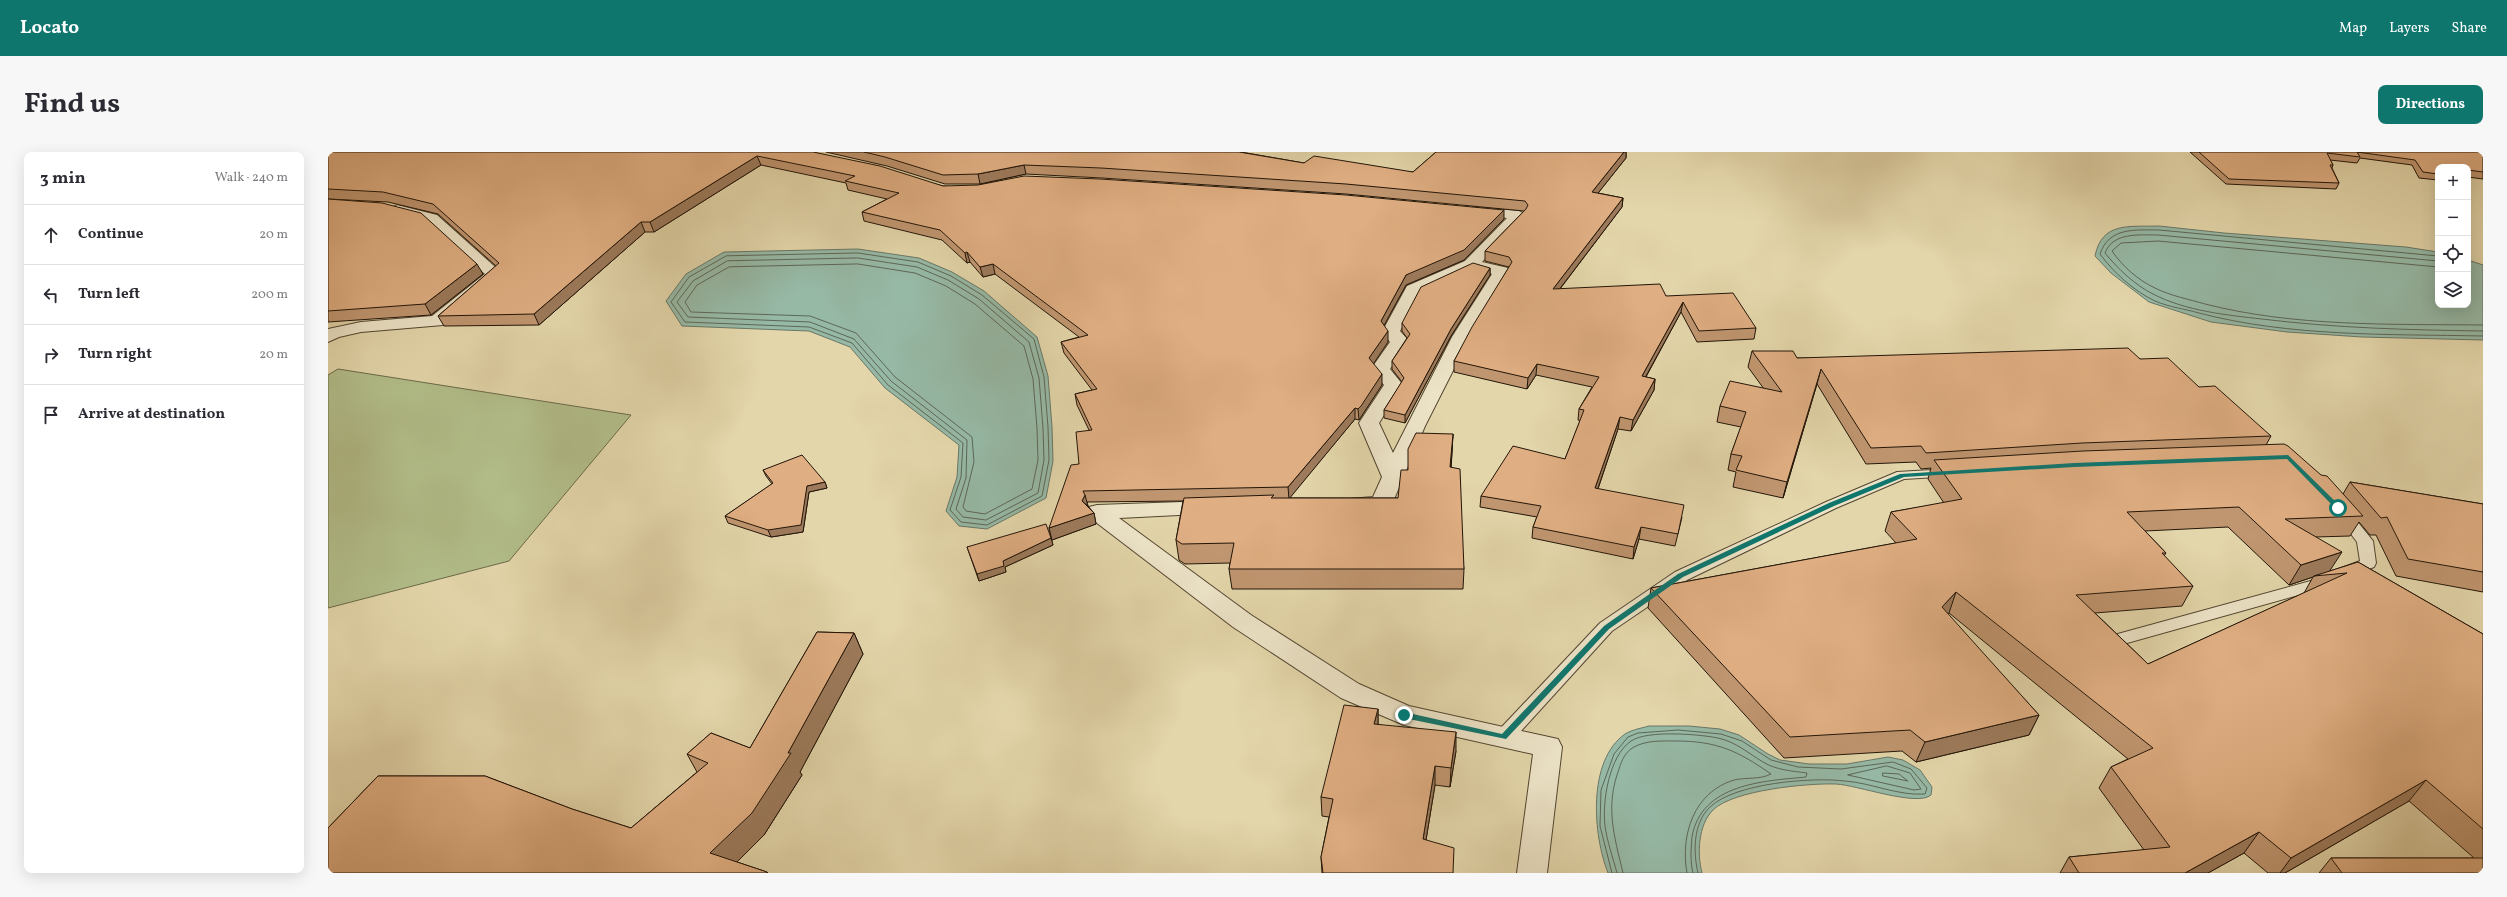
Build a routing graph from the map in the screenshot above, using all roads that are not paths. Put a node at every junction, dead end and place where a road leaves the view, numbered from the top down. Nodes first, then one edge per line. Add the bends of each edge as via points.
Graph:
1 (380, 206) edge
2 (1456, 210) edge
3 (1471, 264) junction
4 (328, 337) edge
5 (1965, 472) edge
6 (1393, 477) junction
7 (2332, 502) edge
8 (1342, 505) edge
9 (1231, 508) edge
10 (2120, 639) edge
11 (1504, 737) junction
12 (1532, 873) edge

1 - 4 street via 432,218 495,274 437,321 361,327 333,333
2 - 3 street via 1519,216
3 - 6 street via 1502,271 1461,337 1415,426
3 - 6 street via 1412,290 1391,332 1400,341 1380,369 1394,385 1369,423
5 - 11 lane via 1902,475 1681,576 1606,627
6 - 8 street via 1381,504
7 - 10 lane via 2365,541 2368,563 2322,583
9 - 11 street via 1097,512 1242,621 1350,690 1404,715
11 - 12 street via 1548,747

